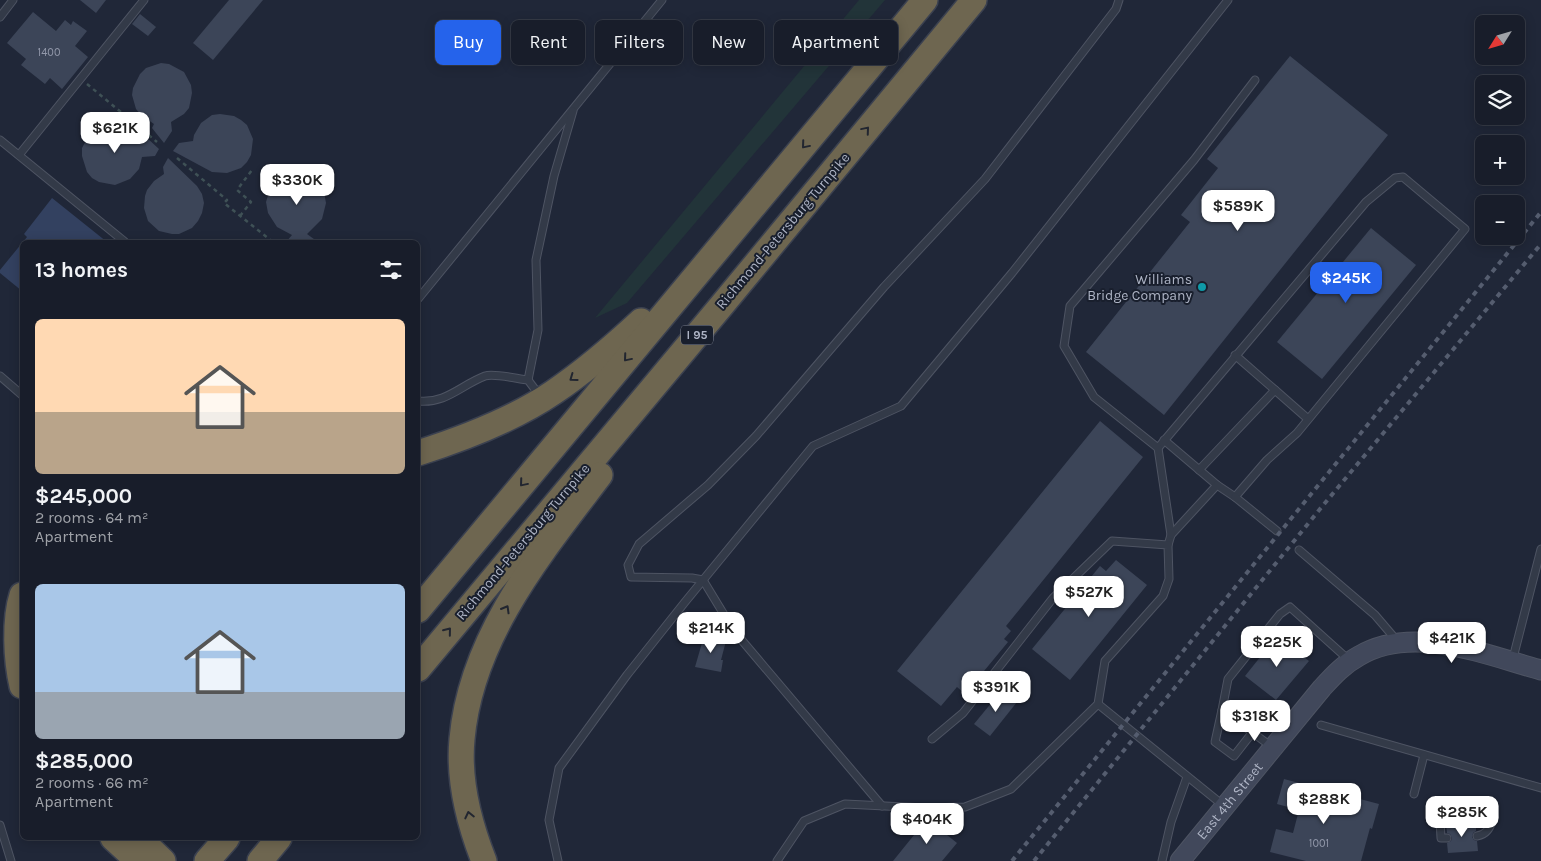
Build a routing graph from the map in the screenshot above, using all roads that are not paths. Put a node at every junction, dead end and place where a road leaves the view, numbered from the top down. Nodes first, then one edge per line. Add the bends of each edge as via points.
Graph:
1 (13, 0) edge
2 (144, 0) edge
3 (662, 0) edge
4 (925, 0) edge
5 (974, 0) edge
6 (1119, 0) edge
7 (1228, 0) edge
8 (0, 17) edge
9 (1255, 80) dead end
10 (575, 106) junction
11 (0, 140) edge
12 (19, 155) junction
13 (737, 226) junction
14 (123, 240) edge
15 (420, 297) edge
16 (722, 305) junction
17 (1235, 355) junction
18 (0, 376) edge
19 (535, 389) junction
20 (1275, 390) junction
21 (20, 393) edge
22 (420, 401) edge
23 (1308, 419) junction
24 (1164, 440) junction
25 (1158, 448) junction
26 (420, 451) edge
27 (1199, 470) junction
28 (1217, 485) junction
29 (1235, 497) junction
30 (1277, 530) dead end
31 (1171, 536) junction
32 (1168, 545) junction
33 (1541, 549) edge
34 (1299, 550) dead end
35 (703, 580) junction
36 (20, 605) edge
37 (420, 608) edge
38 (1398, 642) junction
39 (1355, 658) junction
40 (1512, 662) junction
41 (420, 667) edge
42 (20, 669) edge
43 (1541, 670) edge
44 (1098, 704) junction
45 (1222, 710) junction
46 (1321, 725) dead end
47 (1252, 733) junction
48 (932, 739) dead end
49 (1273, 748) junction
50 (1424, 755) junction
51 (1187, 777) junction
52 (1541, 788) edge
53 (1414, 794) dead end
54 (1445, 803) dead end
55 (882, 806) junction
56 (1224, 806) junction
57 (1494, 817) dead end
58 (0, 825) edge
59 (1477, 836) dead end
60 (1447, 838) dead end
61 (117, 840) edge
62 (217, 840) edge
63 (225, 840) edge
64 (277, 840) edge
65 (144, 853) edge
66 (10, 861) edge
67 (201, 861) edge
68 (207, 861) edge
69 (260, 861) edge
70 (484, 861) edge
71 (558, 861) edge
72 (777, 861) edge
73 (1162, 861) edge
74 (1180, 861) edge

1 - 8 lane
2 - 12 lane
3 - 10 lane
4 -> 13 highway
16 -> 5 highway, Richmond-Petersburg Turnpike / I 95
6 - 35 lane via 1116,9 985,180 884,286 756,436 708,485 639,544 628,565 631,577
7 - 35 lane via 901,406 813,446
9 - 25 lane via 1194,160 1070,306 1064,346 1094,397
10 - 15 lane
10 - 19 lane via 554,176 536,260 538,330
11 - 12 lane
12 - 14 lane
13 -> 19 highway via 661,302 579,374
13 -> 37 highway
41 -> 16 highway, Richmond-Petersburg Turnpike / I 95
70 -> 16 highway via 469,815 462,741 470,692 489,641 532,566 645,416
17 - 20 lane
17 - 23 lane via 1366,202 1395,178 1403,177 1465,229
17 - 24 lane
18 - 21 lane
19 - 22 lane via 487,375 443,398
19 - 26 highway via 483,428
20 - 23 lane
20 - 27 lane
23 - 29 lane
24 - 25 lane
24 - 27 lane
25 - 31 lane
27 - 28 lane
28 - 29 lane
28 - 31 lane
29 - 30 lane
31 - 32 lane
32 - 44 lane via 1169,579 1162,596 1105,661
32 - 48 lane via 1112,541 1053,598 963,713
33 - 40 lane
34 - 38 lane via 1375,615
35 - 55 lane via 734,631
35 - 71 lane via 627,675 559,768 549,820
36 - 42 highway via 17,620
38 - 39 street
38 - 40 street via 1452,646
39 - 45 lane via 1290,607 1280,614 1228,679
39 - 49 street, East 4th Street via 1322,688
40 - 43 street
44 - 51 lane
44 - 55 lane via 1011,789 965,807
45 - 47 lane
45 - 47 lane via 1215,742 1234,756
46 - 50 lane
47 - 49 lane
49 - 56 street, East 4th Street
50 - 52 lane
50 - 53 lane
51 - 56 lane
51 - 73 lane
54 - 60 lane via 1440,829 1441,838
55 - 72 lane via 845,804 804,821
56 - 74 street, East 4th Street
57 - 59 lane via 1490,829
58 - 66 lane
61 - 65 highway
62 - 67 highway
63 - 68 highway
64 - 69 highway

